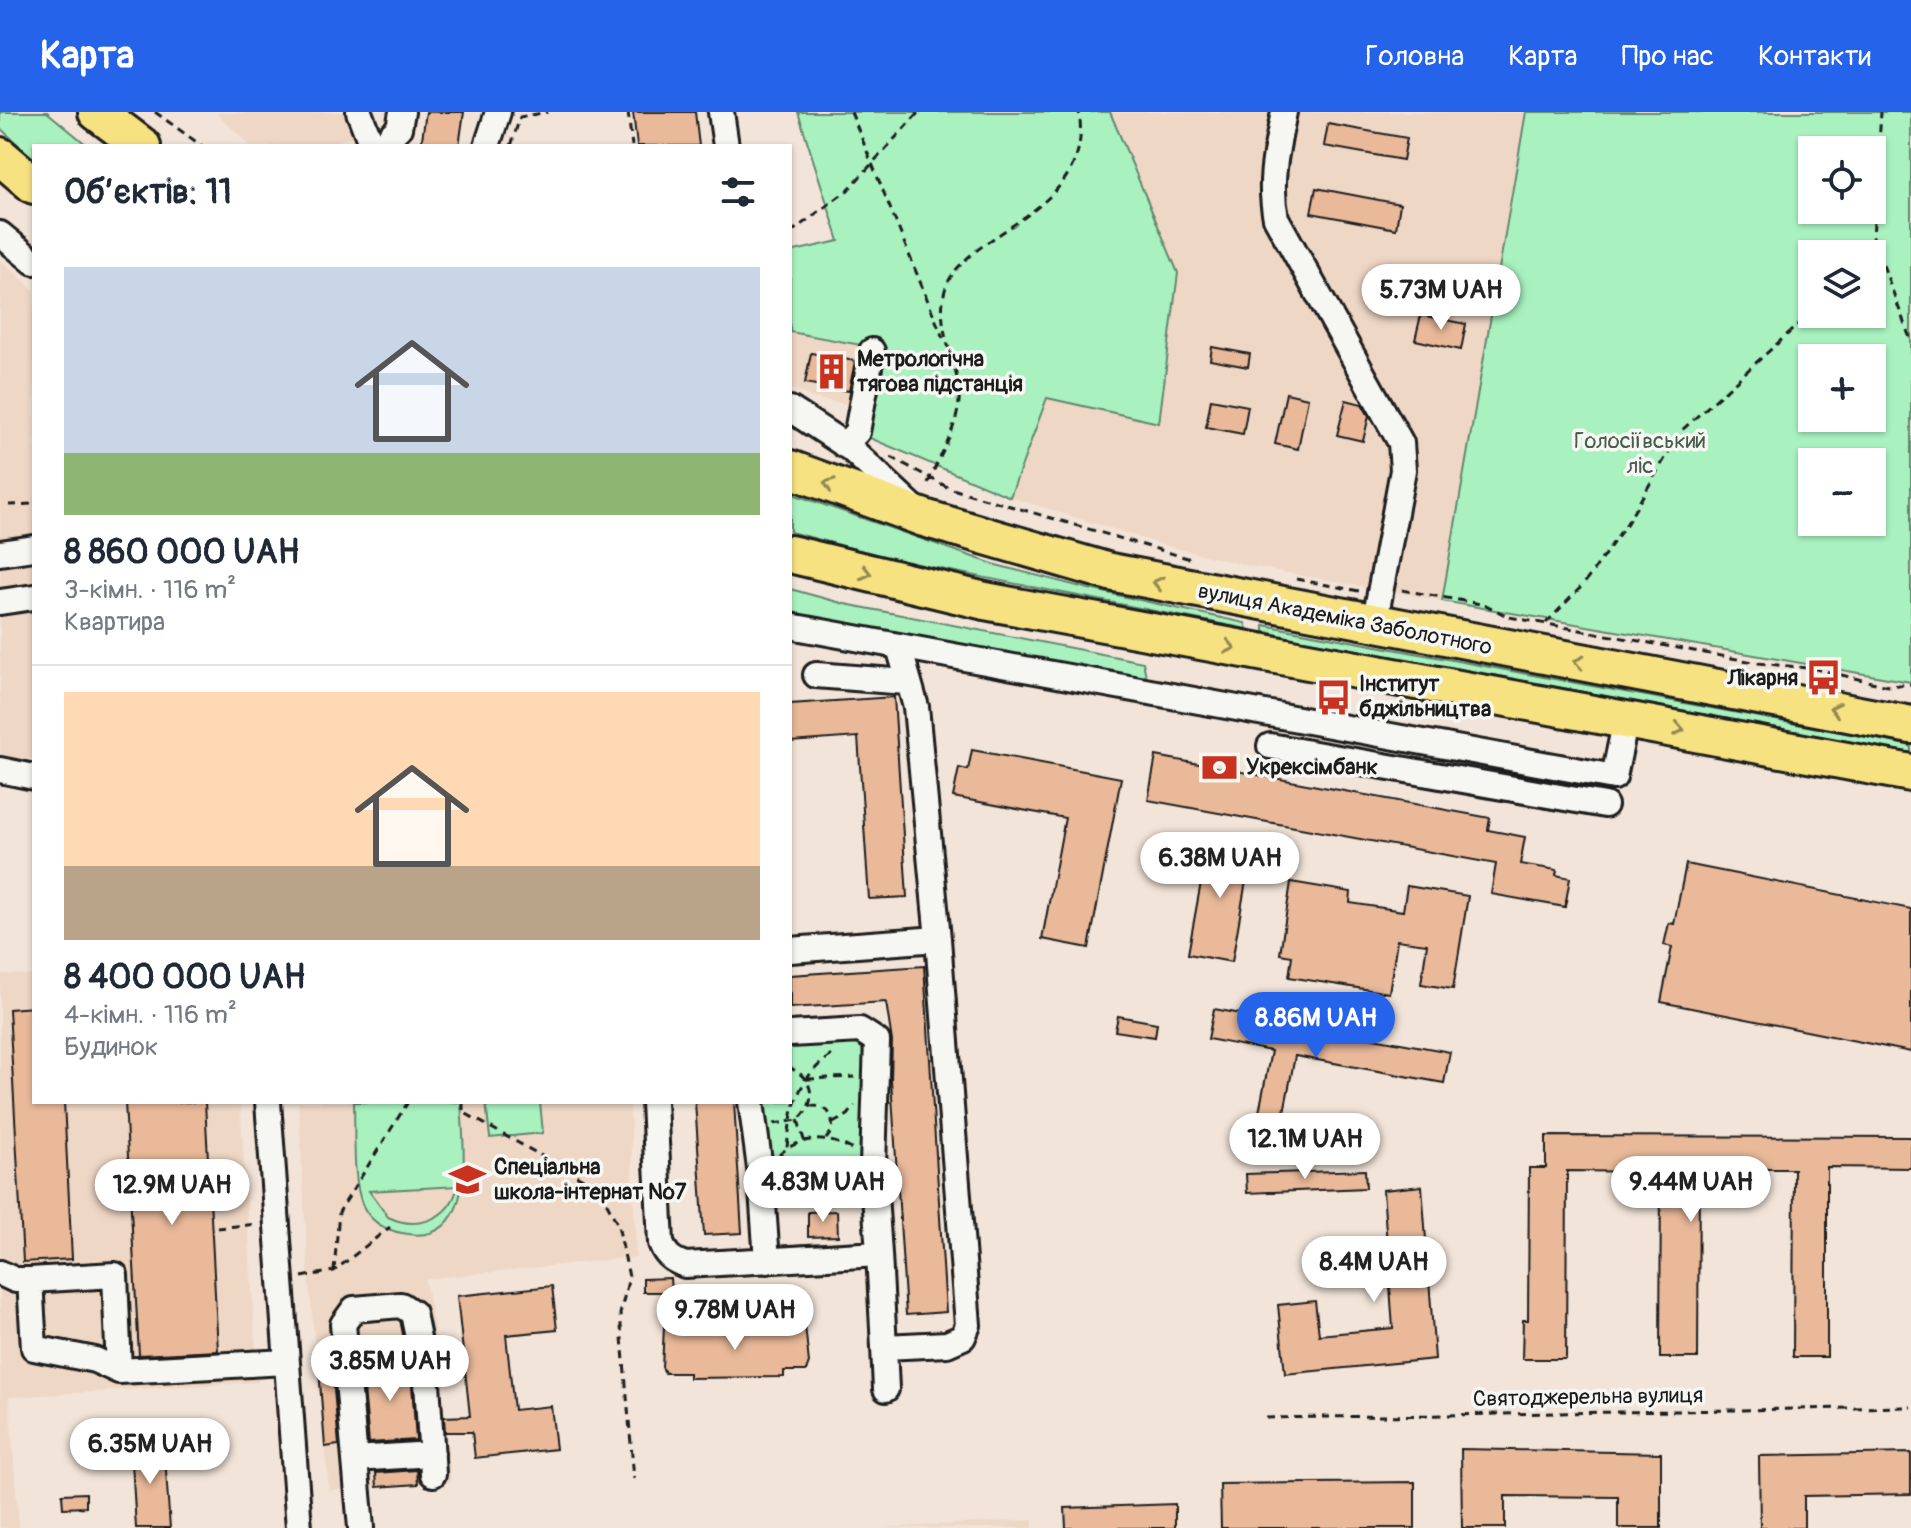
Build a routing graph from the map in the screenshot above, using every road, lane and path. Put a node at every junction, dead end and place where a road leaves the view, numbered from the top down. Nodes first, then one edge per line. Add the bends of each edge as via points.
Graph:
1 (97, 112) edge
2 (155, 112) edge
3 (359, 112) edge
4 (402, 112) edge
5 (498, 112) edge
6 (548, 112) edge
7 (628, 112) edge
8 (721, 112) edge
9 (851, 112) edge
10 (919, 112) edge
11 (1079, 112) edge
12 (1284, 112) edge
13 (1881, 112) edge
14 (535, 114) edge
15 (130, 131) edge
16 (385, 137) edge
17 (199, 144) edge
18 (488, 144) edge
19 (512, 144) edge
20 (632, 144) edge
21 (726, 144) edge
22 (0, 156) edge
23 (872, 163) junction
24 (32, 183) edge
25 (792, 232) edge
26 (0, 234) edge
27 (1873, 238) joint
28 (32, 260) edge
29 (1798, 325) edge
30 (943, 340) junction
31 (1911, 341) edge
32 (872, 351) dead end
33 (792, 410) edge
34 (848, 447) junction
35 (792, 470) edge
36 (931, 478) junction
37 (928, 483) dead end
38 (32, 504) edge
39 (9, 505) dead end
40 (924, 518) junction
41 (32, 548) edge
42 (0, 553) edge
43 (792, 554) edge
44 (1205, 562) dead end
45 (1295, 579) dead end
46 (32, 597) edge
47 (0, 602) edge
48 (1378, 608) junction
49 (1545, 624) junction
50 (792, 626) edge
51 (1539, 630) dead end
52 (899, 647) junction
53 (816, 675) dead end
54 (906, 682) junction
55 (1911, 684) edge
56 (1626, 719) junction
57 (1904, 719) edge
58 (1270, 746) dead end
59 (0, 770) edge
60 (1911, 773) edge
61 (32, 777) edge
62 (1605, 805) dead end
63 (938, 939) junction
64 (792, 950) edge
65 (792, 1034) edge
66 (868, 1035) junction
67 (792, 1069) edge
68 (878, 1075) junction
69 (807, 1079) junction
70 (819, 1080) junction
71 (811, 1088) junction
72 (268, 1104) edge
73 (407, 1104) edge
74 (463, 1104) edge
75 (654, 1104) edge
76 (751, 1104) edge
77 (810, 1106) junction
78 (855, 1106) dead end
79 (798, 1120) junction
80 (771, 1123) dead end
81 (833, 1123) junction
82 (790, 1124) junction
83 (826, 1139) junction
84 (804, 1140) junction
85 (787, 1147) junction
86 (873, 1165) junction
87 (761, 1176) junction
88 (252, 1224) dead end
89 (390, 1227) dead end
90 (217, 1228) dead end
91 (879, 1254) junction
92 (767, 1261) junction
93 (334, 1271) junction
94 (0, 1273) edge
95 (302, 1277) dead end
96 (30, 1280) junction
97 (884, 1347) junction
98 (286, 1362) junction
99 (119, 1371) junction
100 (886, 1389) dead end
101 (1911, 1407) edge
102 (1266, 1418) dead end
103 (355, 1459) junction
104 (634, 1479) dead end
105 (299, 1528) edge
106 (361, 1528) edge

1 - 15 highway
2 - 17 path
3 - 16 street
4 - 16 street via 399,128
5 - 18 street
6 - 14 path
7 - 20 path
8 - 21 street
9 - 23 path
10 - 23 path
11 - 30 path via 1083,138 1061,184 1023,220 962,263 944,292
12 - 48 street via 1273,168 1276,218 1401,443 1403,470
13 - 27 path
14 - 19 path via 520,117
22 - 24 highway
23 - 25 path via 848,190
23 - 30 path
26 - 28 street
27 - 31 path
29 - 49 path via 1681,431 1627,523 1584,584
30 - 36 path via 959,391 953,428
32 - 34 street via 857,432
33 - 34 street
34 - 36 path via 870,447
34 - 40 street
40 -> 35 highway, вулиця Академіка Заболотного
36 - 37 path
36 - 44 path via 949,488
38 - 39 path
48 -> 40 highway, вулиця Академіка Заболотного via 1110,572
41 - 42 street
43 -> 56 highway via 985,601
45 - 48 path via 1371,593
46 - 47 street
48 - 49 path via 1395,589 1486,605 1509,617
57 -> 48 highway, вулиця Академіка Заболотного
49 - 51 path
49 - 55 path via 1888,686
50 - 52 street
52 - 54 street
52 - 56 street via 1614,777
53 - 54 street
54 - 63 street via 916,707
56 -> 60 highway
58 - 62 street
59 - 61 street
63 - 64 street
63 - 97 street via 968,1325 963,1337 947,1344
65 - 66 street via 860,1030
66 - 68 street via 877,1041
66 - 69 path via 832,1054
67 - 69 path
68 - 70 path
68 - 86 street
69 - 70 path
69 - 71 path
69 - 82 path via 793,1098
70 - 71 path
71 - 77 path
72 - 98 street
73 - 93 path via 339,1212
74 - 104 path via 463,1112 599,1188 618,1225 629,1277 620,1314
75 - 92 street via 665,1253 685,1265
76 - 87 street
77 - 79 path
77 - 81 path via 825,1108
78 - 81 path
79 - 82 path
79 - 84 path
80 - 82 path
81 - 83 path
82 - 85 path
83 - 84 path
83 - 86 path via 847,1146
84 - 85 path
85 - 87 path
86 - 91 street
87 - 92 street
88 - 90 path
89 - 93 path
91 - 92 street
91 - 97 street
93 - 95 path
94 - 96 street
96 - 99 street via 34,1348 95,1360
96 - 99 street via 115,1275
97 - 100 street
98 - 99 street
98 - 105 street
101 - 102 path, Святоджерельна вулиця
103 - 103 street via 345,1318 354,1309 401,1305 416,1319 432,1464
103 - 106 street

